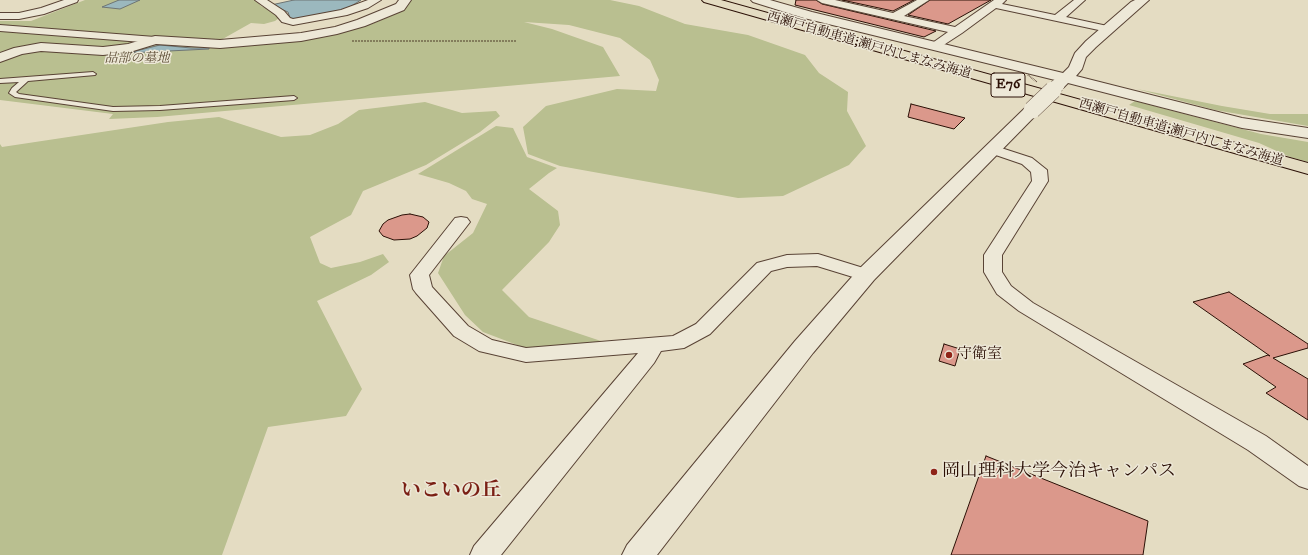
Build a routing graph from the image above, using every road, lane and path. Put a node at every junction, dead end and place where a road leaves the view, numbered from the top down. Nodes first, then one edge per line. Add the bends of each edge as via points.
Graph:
1 (73, 0) edge
2 (260, 0) edge
3 (376, 0) edge
4 (405, 0) edge
5 (708, 0) edge
6 (760, 0) edge
7 (822, 0) edge
8 (924, 0) edge
9 (1080, 0) edge
10 (1143, 0) edge
11 (842, 2) edge
12 (998, 2) edge
13 (0, 16) edge
14 (894, 17) junction
15 (1058, 18) junction
16 (0, 28) edge
17 (1108, 29) junction
18 (958, 31) junction
19 (327, 32) junction
20 (155, 40) junction
21 (517, 41) dead end
22 (935, 46) junction
23 (0, 58) edge
24 (93, 74) dead end
25 (26, 79) junction
26 (0, 81) edge
27 (1062, 81) junction
28 (294, 98) dead end
29 (1308, 133) edge
30 (992, 150) junction
31 (1308, 169) edge
32 (461, 222) dead end
33 (866, 275) junction
34 (654, 346) junction
35 (1308, 479) edge
36 (484, 555) edge
37 (638, 555) edge

1 - 13 street via 44,11 19,16
2 - 3 street via 286,20 293,22 343,13
4 - 19 street via 400,7 382,16
5 - 31 highway, 西瀬戸自動車道;瀬戸内しまなみ海道 / E76
6 - 22 street via 808,15
7 - 11 street
8 - 14 street
9 - 15 street
10 - 17 street
11 - 14 street
12 - 15 street
12 - 18 street
14 - 18 street
15 - 17 street
16 - 20 street
17 - 27 street via 1080,56 1075,69
18 - 22 street
19 - 20 street via 247,43
19 - 21 path via 354,41
20 - 23 street via 130,48 103,51 41,47
22 - 27 street
24 - 25 lane
25 - 26 lane
25 - 28 lane via 12,93 17,96 113,108 168,108
27 - 29 street via 1235,121
27 - 30 street, bridge
30 - 33 street
30 - 35 street via 1027,161 1039,170 1040,181 993,255 993,272 1004,290 1026,307 1257,443
32 - 34 street via 419,275 424,289 462,331 486,346 526,355
33 - 34 street via 818,260 787,261 764,267 703,329 677,343
33 - 37 street via 804,347
34 - 36 street

